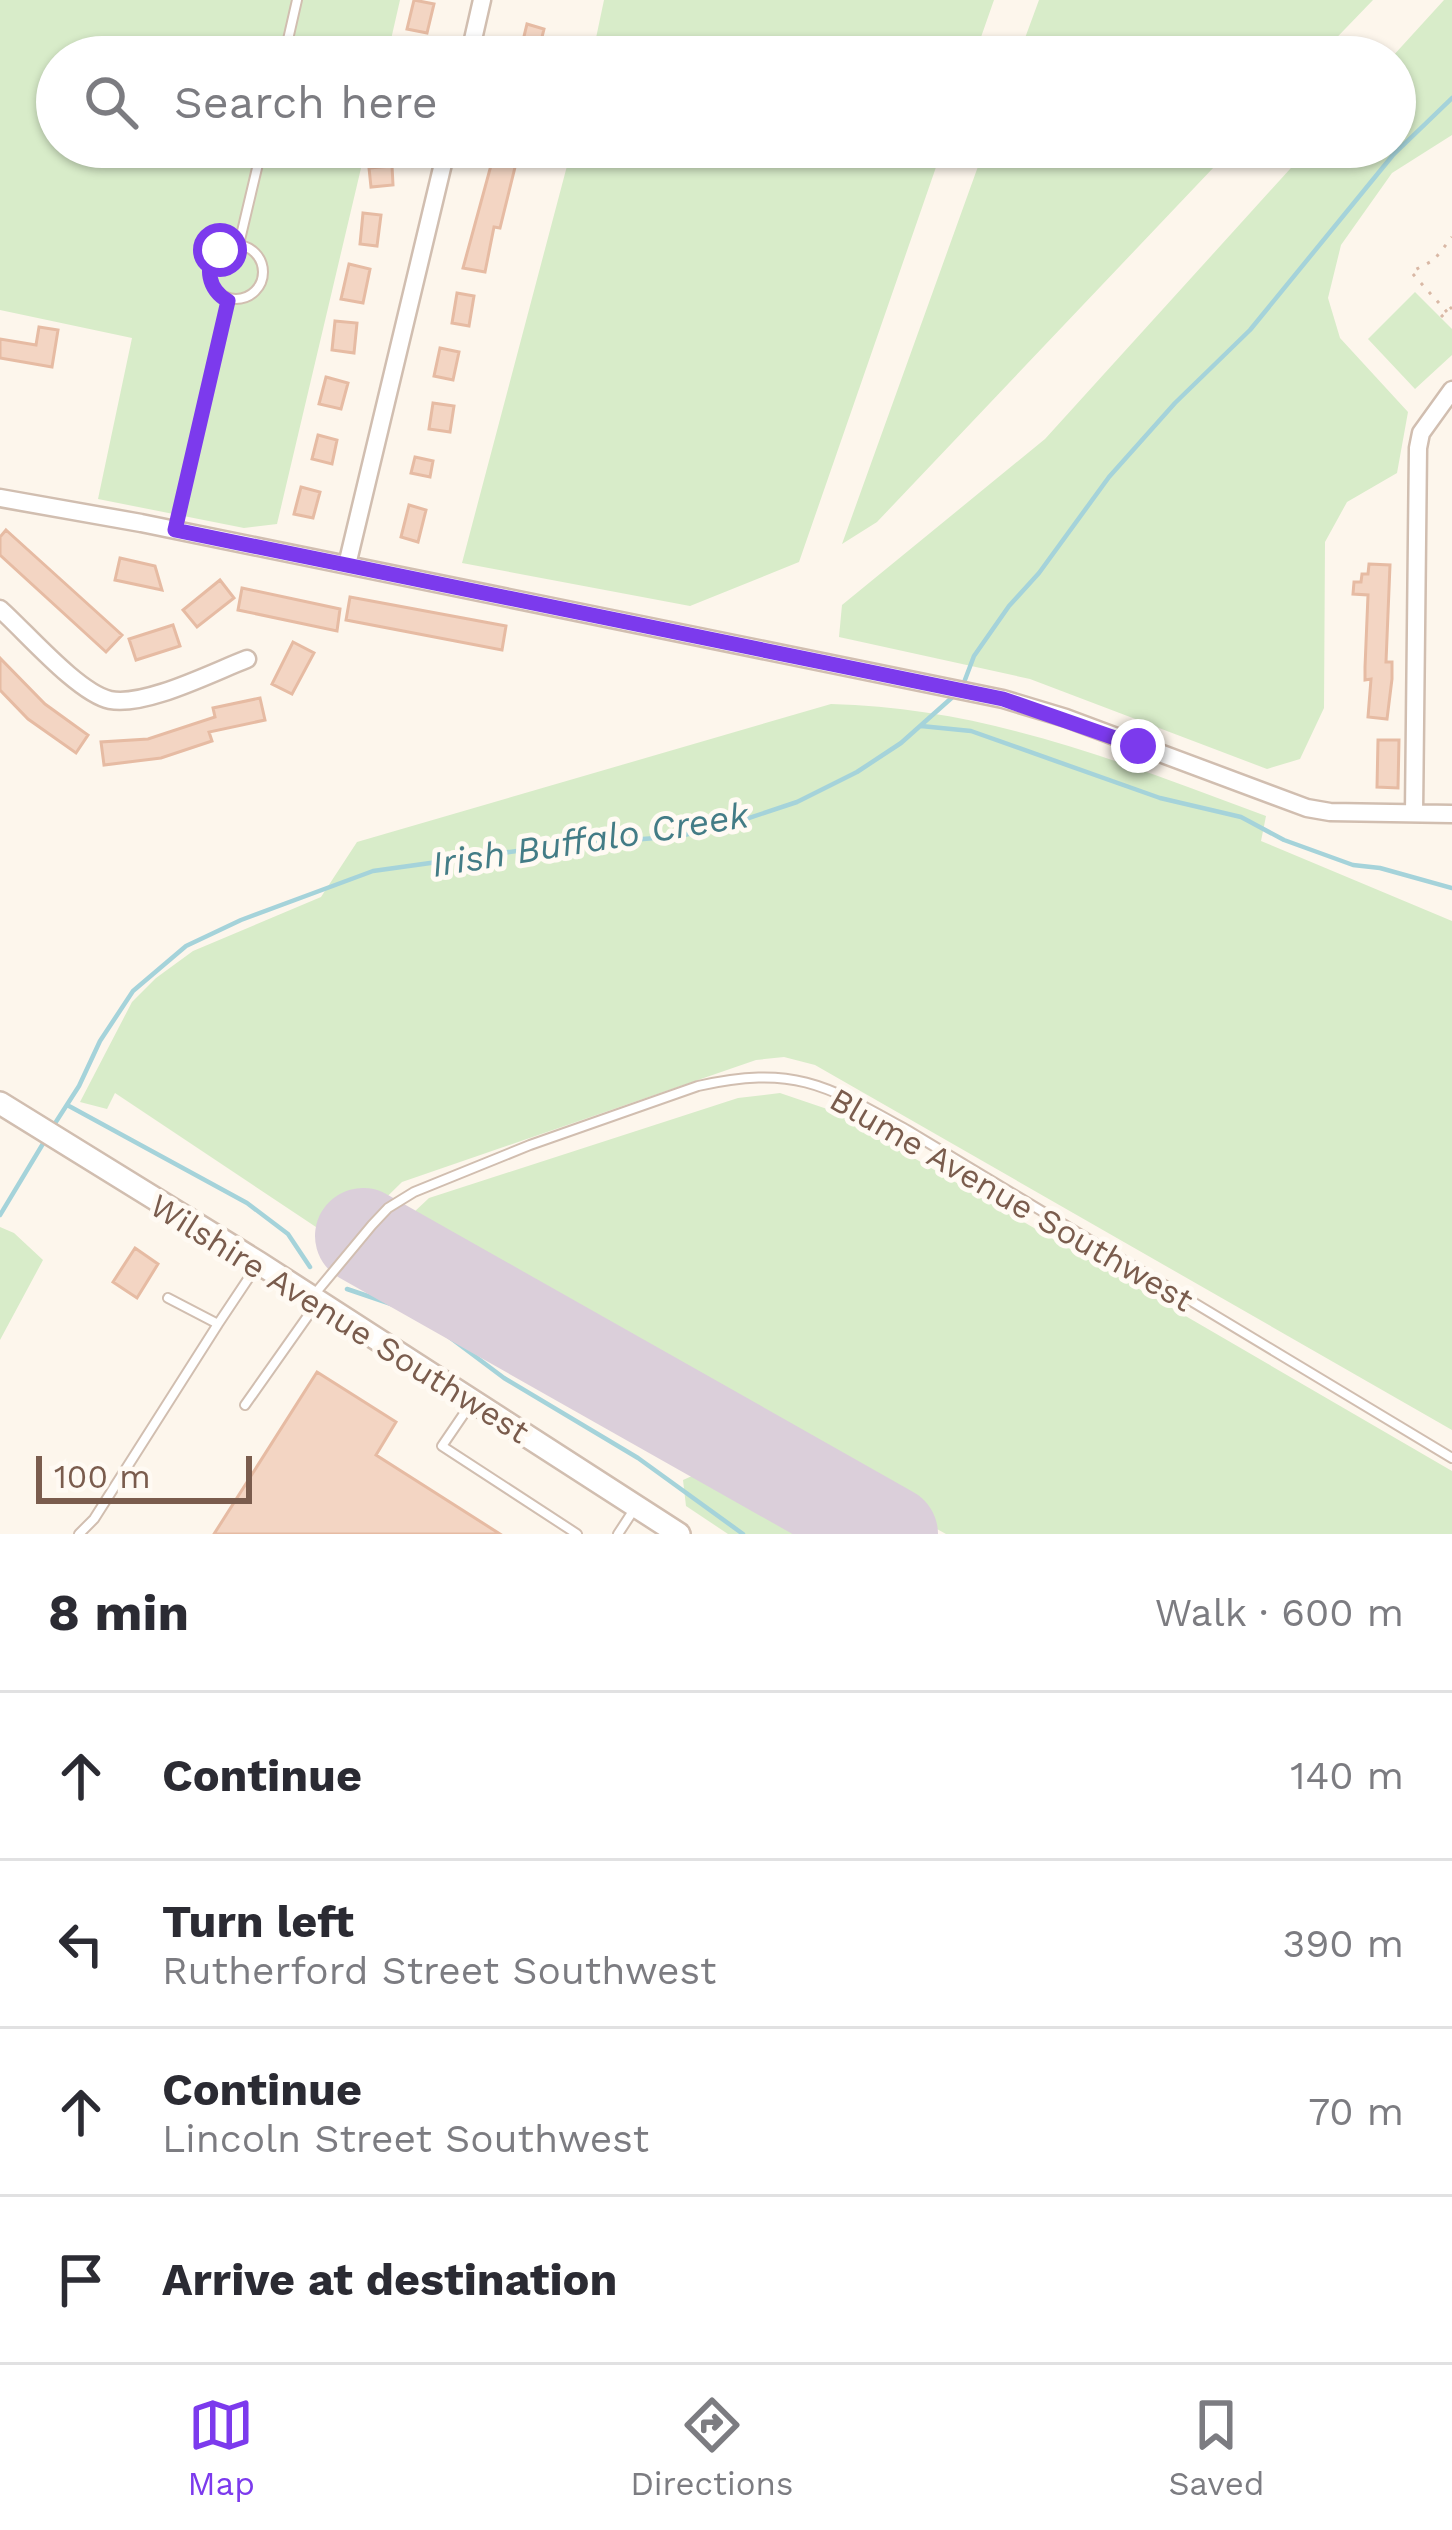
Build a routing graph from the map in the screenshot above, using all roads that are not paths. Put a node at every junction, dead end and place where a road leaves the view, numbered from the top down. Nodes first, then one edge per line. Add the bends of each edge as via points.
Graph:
1 (297, 0) edge
2 (482, 0) edge
3 (289, 36) edge
4 (474, 36) edge
5 (257, 168) edge
6 (442, 168) edge
7 (239, 244) junction
8 (228, 301) junction
9 (1452, 390) edge
10 (0, 498) edge
11 (175, 530) junction
12 (347, 565) junction
13 (0, 609) edge
14 (247, 659) dead end
15 (1414, 813) junction
16 (1452, 814) edge
17 (0, 1103) edge
18 (259, 1263) junction
19 (167, 1298) dead end
20 (315, 1299) junction
21 (218, 1324) junction
22 (472, 1401) junction
23 (245, 1405) dead end
24 (1452, 1458) edge
25 (636, 1506) junction
26 (670, 1532) edge
27 (79, 1534) edge
28 (577, 1534) edge
29 (617, 1534) edge

1 - 3 lane
2 - 4 street
5 - 7 lane
6 - 12 street
7 - 8 lane via 220,250 210,265 214,290
7 - 8 lane via 258,256 261,281 248,296
8 - 11 lane
9 - 15 street via 1418,448
10 - 11 street
11 - 12 street
12 - 15 street via 1003,699 1307,808
13 - 14 street via 109,700 137,700
15 - 16 street
17 - 18 street, Wilshire Avenue Southwest
18 - 20 street, Wilshire Avenue Southwest
18 - 21 lane
19 - 21 lane
20 - 22 street, Wilshire Avenue Southwest
20 - 23 lane, Blume Avenue Southwest
20 - 24 lane, Blume Avenue Southwest via 388,1208 435,1181 698,1086 783,1076 908,1130
21 - 27 lane
22 - 25 street, Wilshire Avenue Southwest
22 - 28 lane via 442,1446
25 - 26 street, Wilshire Avenue Southwest
25 - 29 lane

